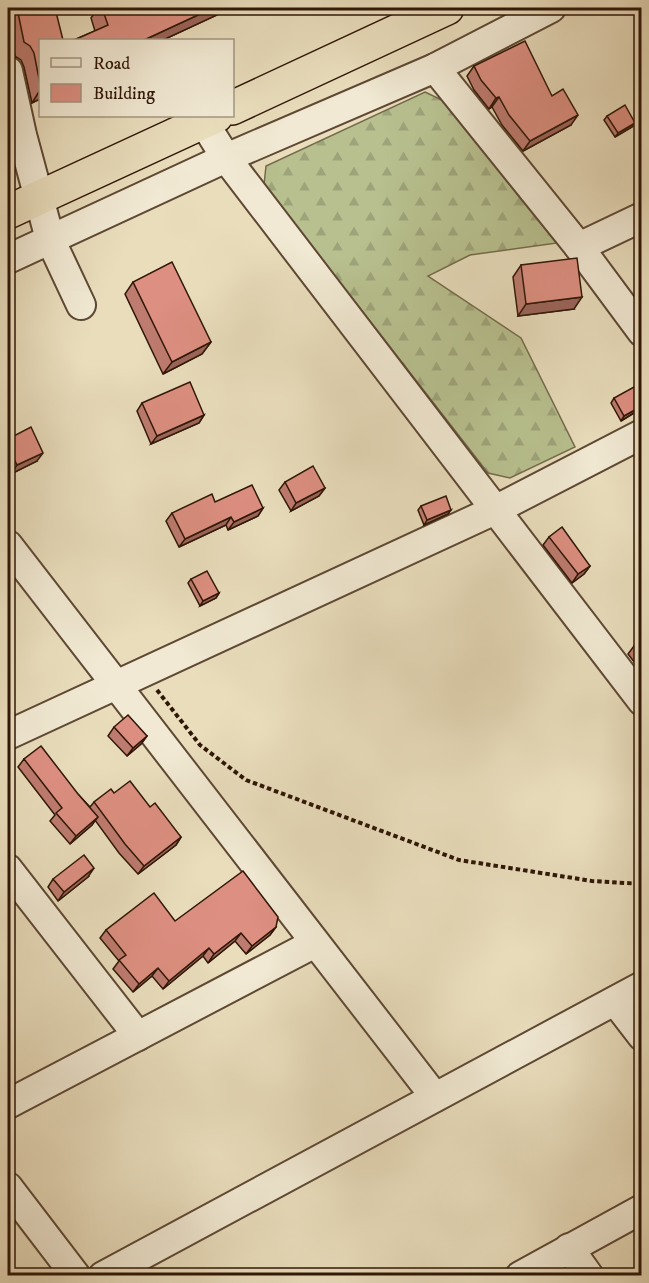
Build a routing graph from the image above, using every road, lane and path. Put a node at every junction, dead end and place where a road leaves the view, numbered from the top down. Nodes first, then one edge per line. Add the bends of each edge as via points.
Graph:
1 (447, 8) edge
2 (551, 8) edge
3 (435, 68) junction
4 (8, 70) edge
5 (234, 107) edge
6 (210, 118) edge
7 (226, 158) junction
8 (38, 198) junction
9 (8, 212) edge
10 (642, 217) edge
11 (50, 239) junction
12 (579, 247) junction
13 (8, 259) edge
14 (81, 305) dead end
15 (642, 332) edge
16 (642, 434) edge
17 (495, 510) junction
18 (8, 545) edge
19 (142, 673) junction
20 (115, 684) junction
21 (642, 701) edge
22 (8, 735) edge
23 (8, 868) edge
24 (642, 884) edge
25 (315, 943) junction
26 (642, 986) edge
27 (615, 1001) junction
28 (138, 1036) junction
29 (642, 1036) edge
30 (435, 1097) junction
31 (8, 1104) edge
32 (8, 1187) edge
33 (642, 1209) edge
34 (569, 1248) junction
35 (76, 1275) edge
36 (103, 1275) edge
37 (520, 1275) edge
38 (589, 1275) edge

1 - 5 highway
2 - 3 street
3 - 7 street
3 - 12 street
4 - 8 street
6 - 7 street
6 - 8 highway
7 - 11 street
7 - 17 street
8 - 9 highway
8 - 11 street
10 - 12 street
11 - 13 street
11 - 14 street
12 - 15 street
16 - 17 street
17 - 19 street
17 - 21 street
18 - 20 street
19 - 20 street
19 - 24 path via 200,745 246,780 459,860 592,881
20 - 22 street
20 - 25 street
23 - 28 street
25 - 28 street
25 - 30 street
26 - 27 street
27 - 29 street
27 - 30 street
28 - 31 street
30 - 36 street
32 - 35 street
33 - 34 street
34 - 37 street
34 - 38 street

